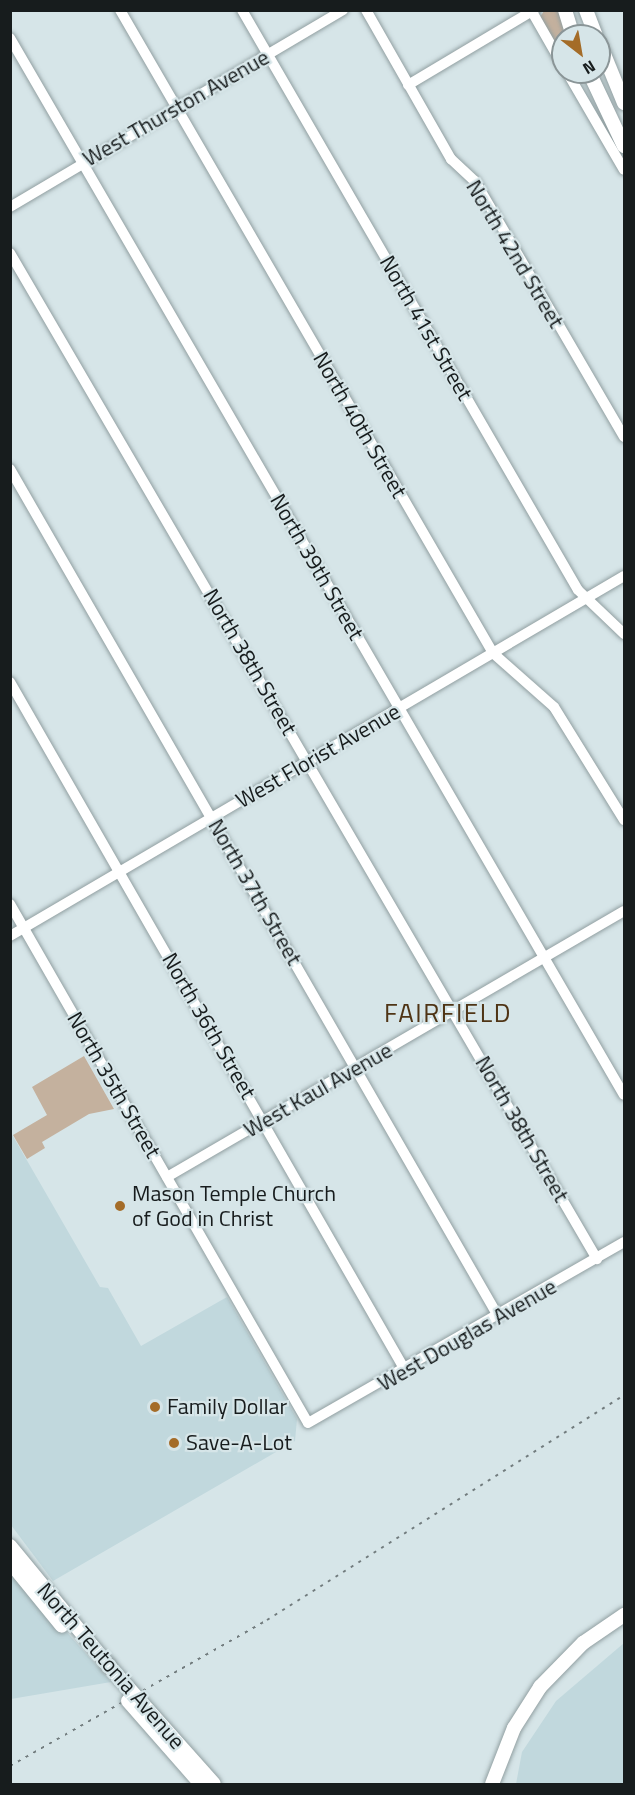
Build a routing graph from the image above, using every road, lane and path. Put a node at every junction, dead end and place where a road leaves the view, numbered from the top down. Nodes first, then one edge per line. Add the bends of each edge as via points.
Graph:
1 (120, 10) edge
2 (242, 10) edge
3 (343, 10) edge
4 (366, 10) edge
5 (532, 11) edge
6 (10, 38) edge
7 (551, 45) edge
8 (267, 54) junction
9 (611, 71) edge
10 (574, 84) edge
11 (595, 84) edge
12 (408, 85) junction
13 (624, 103) edge
14 (176, 108) junction
15 (624, 146) edge
16 (83, 163) junction
17 (624, 170) edge
18 (10, 207) edge
19 (10, 253) edge
20 (624, 437) edge
21 (10, 469) edge
22 (624, 576) edge
23 (584, 599) junction
24 (624, 634) edge
25 (493, 653) junction
26 (10, 682) edge
27 (399, 708) junction
28 (307, 762) junction
29 (212, 818) junction
30 (624, 820) edge
31 (121, 871) junction
32 (10, 904) edge
33 (624, 911) edge
34 (24, 927) junction
35 (10, 936) edge
36 (545, 957) junction
37 (454, 1012) junction
38 (357, 1067) junction
39 (624, 1095) edge
40 (265, 1122) junction
41 (167, 1178) junction
42 (624, 1242) edge
43 (597, 1258) junction
44 (498, 1316) junction
45 (405, 1370) junction
46 (308, 1423) joint
47 (10, 1546) edge
48 (10, 1562) edge
49 (624, 1615) edge
50 (104, 1666) junction
51 (201, 1785) edge
52 (214, 1785) edge
53 (492, 1785) edge

1 - 14 street, North 40th Street
2 - 8 street, North 41st Street
3 - 8 street, West Thurston Avenue
4 - 12 street, North 42nd Street
5 - 7 street
5 - 12 street
6 - 16 street, North 39th Street
8 - 14 street, West Thurston Avenue
8 - 23 street, North 41st Street
9 - 13 main road
10 - 17 street
11 - 15 main road
12 - 20 street, North 42nd Street via 451,159 475,181
14 - 16 street, West Thurston Avenue
14 - 25 street, North 40th Street
16 - 18 street, West Thurston Avenue
16 - 27 street, North 39th Street
19 - 28 street, North 38th Street
21 - 29 street, North 37th Street
22 - 23 street, West Florist Avenue
23 - 24 street, North 41st Street
23 - 25 street, West Florist Avenue
25 - 27 street, West Florist Avenue
25 - 30 street, North 40th Street via 554,707
26 - 31 street, North 36th Street
27 - 28 street, West Florist Avenue
27 - 36 street, North 39th Street
28 - 29 street, West Florist Avenue
28 - 37 street, North 38th Street
29 - 31 street, West Florist Avenue
29 - 38 street, North 37th Street
31 - 34 street, West Florist Avenue
31 - 40 street, North 36th Street
32 - 34 street, North 35th Street
33 - 36 street, West Kaul Avenue
34 - 35 street, West Florist Avenue
34 - 41 street, North 35th Street
36 - 37 street, West Kaul Avenue
36 - 39 street, North 39th Street
37 - 38 street, West Kaul Avenue
37 - 43 street, North 38th Street
38 - 40 street, West Kaul Avenue
38 - 44 street, North 37th Street
40 - 41 street, West Kaul Avenue
40 - 45 street, North 36th Street
41 - 46 street, North 35th Street
42 - 43 street, West Douglas Avenue
43 - 44 street, West Douglas Avenue
44 - 45 street, West Douglas Avenue
45 - 46 street, West Douglas Avenue
47 - 50 main road, North Teutonia Avenue
48 - 50 main road, North Teutonia Avenue
49 - 53 main road via 583,1643 540,1687 514,1728
50 - 51 main road, North Teutonia Avenue, bridge
50 - 52 main road, North Teutonia Avenue, bridge

